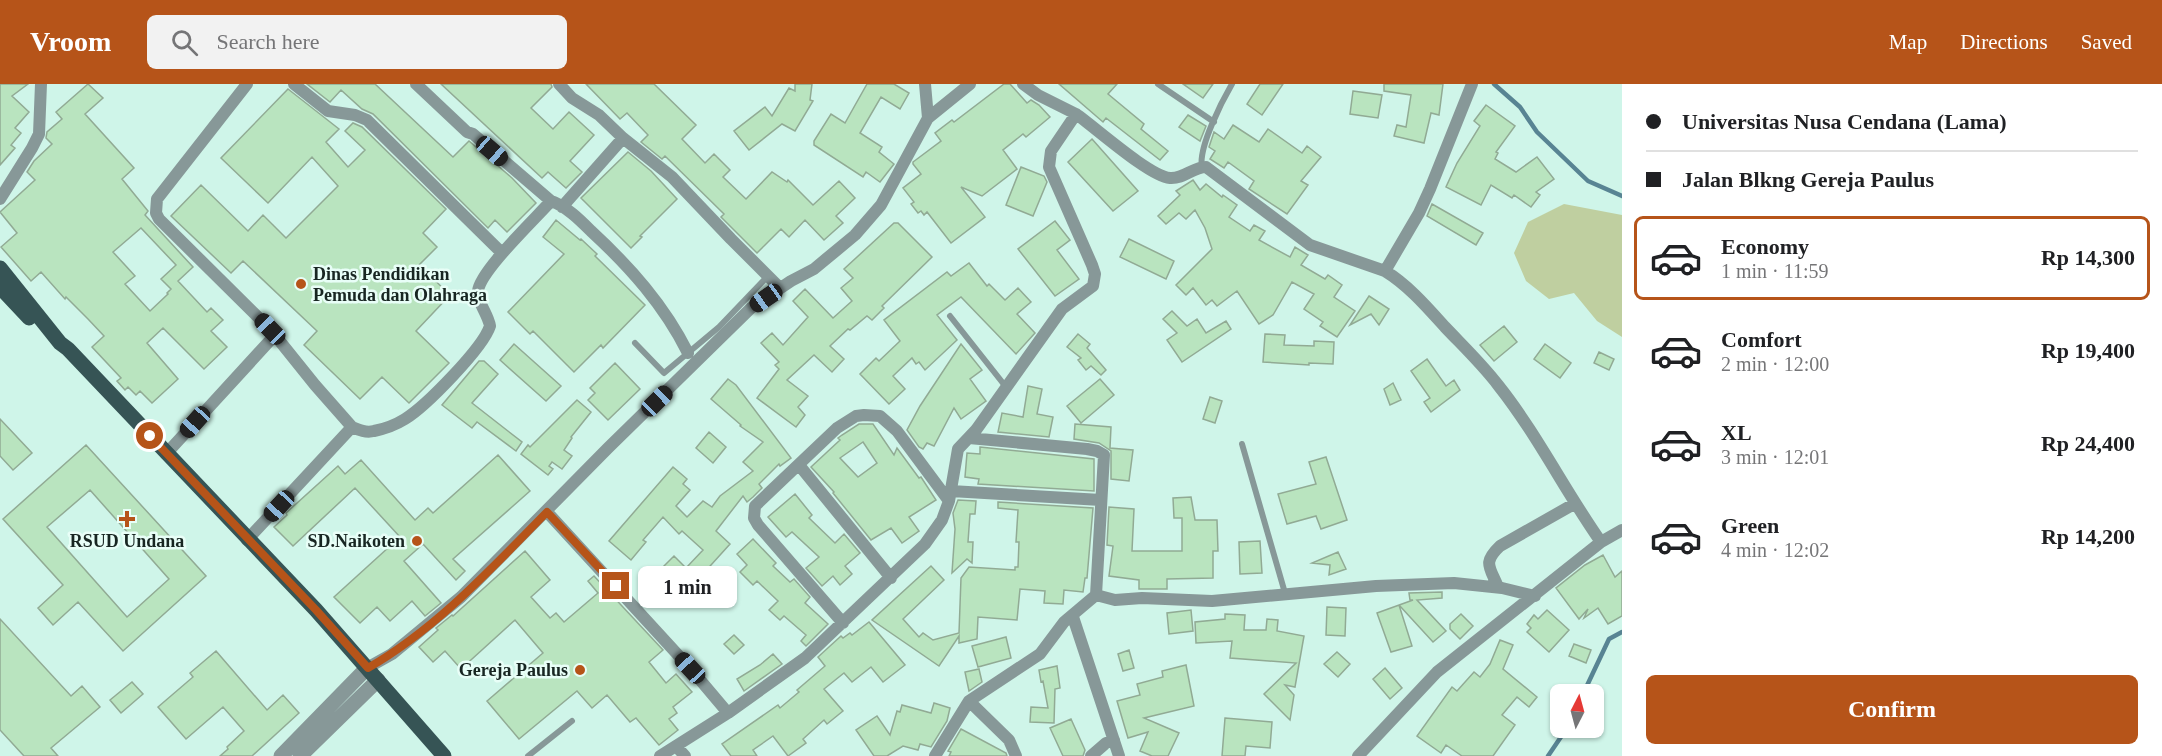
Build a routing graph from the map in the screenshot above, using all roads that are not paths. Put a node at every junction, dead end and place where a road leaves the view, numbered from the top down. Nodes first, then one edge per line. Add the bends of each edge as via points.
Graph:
1 (41, 84) edge
2 (248, 84) edge
3 (294, 84) edge
4 (417, 84) edge
5 (559, 84) edge
6 (925, 84) edge
7 (970, 84) edge
8 (1023, 84) edge
9 (1158, 84) edge
10 (1232, 84) edge
11 (1472, 85) edge
12 (1077, 114) junction
13 (928, 118) junction
14 (1214, 122) junction
15 (624, 138) junction
16 (1202, 167) junction
17 (0, 199) edge
18 (556, 204) junction
19 (502, 253) junction
20 (0, 268) edge
21 (1385, 271) junction
22 (768, 276) junction
23 (0, 287) edge
24 (780, 288) junction
25 (950, 316) dead end
26 (275, 335) junction
27 (635, 343) dead end
28 (68, 349) junction
29 (688, 353) junction
30 (663, 373) junction
31 (673, 385) junction
32 (1006, 387) junction
33 (352, 427) junction
34 (969, 438) junction
35 (1242, 444) dead end
36 (166, 454) junction
37 (799, 465) junction
38 (950, 496) junction
39 (1101, 500) junction
40 (1574, 504) junction
41 (547, 512) junction
42 (1622, 530) edge
43 (247, 540) junction
44 (1601, 542) junction
45 (891, 578) junction
46 (1498, 587) junction
47 (1285, 593) junction
48 (1096, 595) junction
49 (1535, 596) junction
50 (1073, 616) junction
51 (843, 623) junction
52 (373, 674) junction
53 (969, 700) junction
54 (728, 713) junction
55 (572, 721) dead end
56 (1114, 740) junction
57 (676, 746) junction
58 (281, 756) edge
59 (300, 756) edge
60 (444, 756) edge
61 (528, 756) edge
62 (660, 756) edge
63 (686, 756) edge
64 (934, 756) edge
65 (1017, 756) edge
66 (1091, 756) edge
67 (1119, 756) edge
68 (1358, 756) edge

1 - 17 street via 39,134
2 - 26 street via 157,199 156,213
3 - 19 street via 328,111 367,120
4 - 18 street via 467,132
5 - 15 street
6 - 13 street
7 - 13 street
8 - 12 street
9 - 14 lane
10 - 14 lane
11 - 21 street via 1426,197
12 - 16 street via 1164,177 1178,177
12 - 32 street via 1052,151 1049,167 1095,280 1062,309
13 - 24 street via 866,225 814,269
14 - 16 lane via 1201,156
15 - 18 street
15 - 22 street via 672,177
16 - 21 street via 1211,169 1310,245
18 - 19 street
18 - 29 street via 621,258 646,287
19 - 33 street via 479,286 490,326 448,380 404,420 375,431
20 - 28 main road
21 - 40 street via 1421,301 1498,385
22 - 24 street
22 - 29 lane
23 - 28 main road via 56,347
24 - 31 street via 751,308
25 - 32 lane
26 - 33 street
26 - 36 street
27 - 30 lane
28 - 36 main road
29 - 30 lane
30 - 31 lane
31 - 41 street
32 - 34 street
33 - 43 street
34 - 38 street via 958,449
34 - 39 street via 1097,451 1104,456
35 - 47 lane
36 - 43 main road
37 - 38 street via 846,422 864,415 880,417 897,430
37 - 45 street
37 - 51 street via 755,506 754,518
38 - 39 street
38 - 45 street via 936,531
39 - 48 street
40 - 44 street
40 - 46 street via 1500,546 1489,557 1488,566
41 - 52 street via 461,597
41 - 54 street
42 - 44 street
43 - 52 main road
44 - 49 street
45 - 51 street
46 - 47 street via 1411,583
46 - 49 street
47 - 48 street via 1212,601 1114,600
48 - 50 street
49 - 68 street via 1437,672
50 - 53 street via 1040,654
50 - 56 street
51 - 54 street via 805,658
52 - 58 street
52 - 59 street
52 - 60 main road
53 - 64 street
53 - 65 street via 1009,740
54 - 57 street
55 - 61 lane
56 - 66 street
56 - 67 street
57 - 62 street
57 - 63 street

